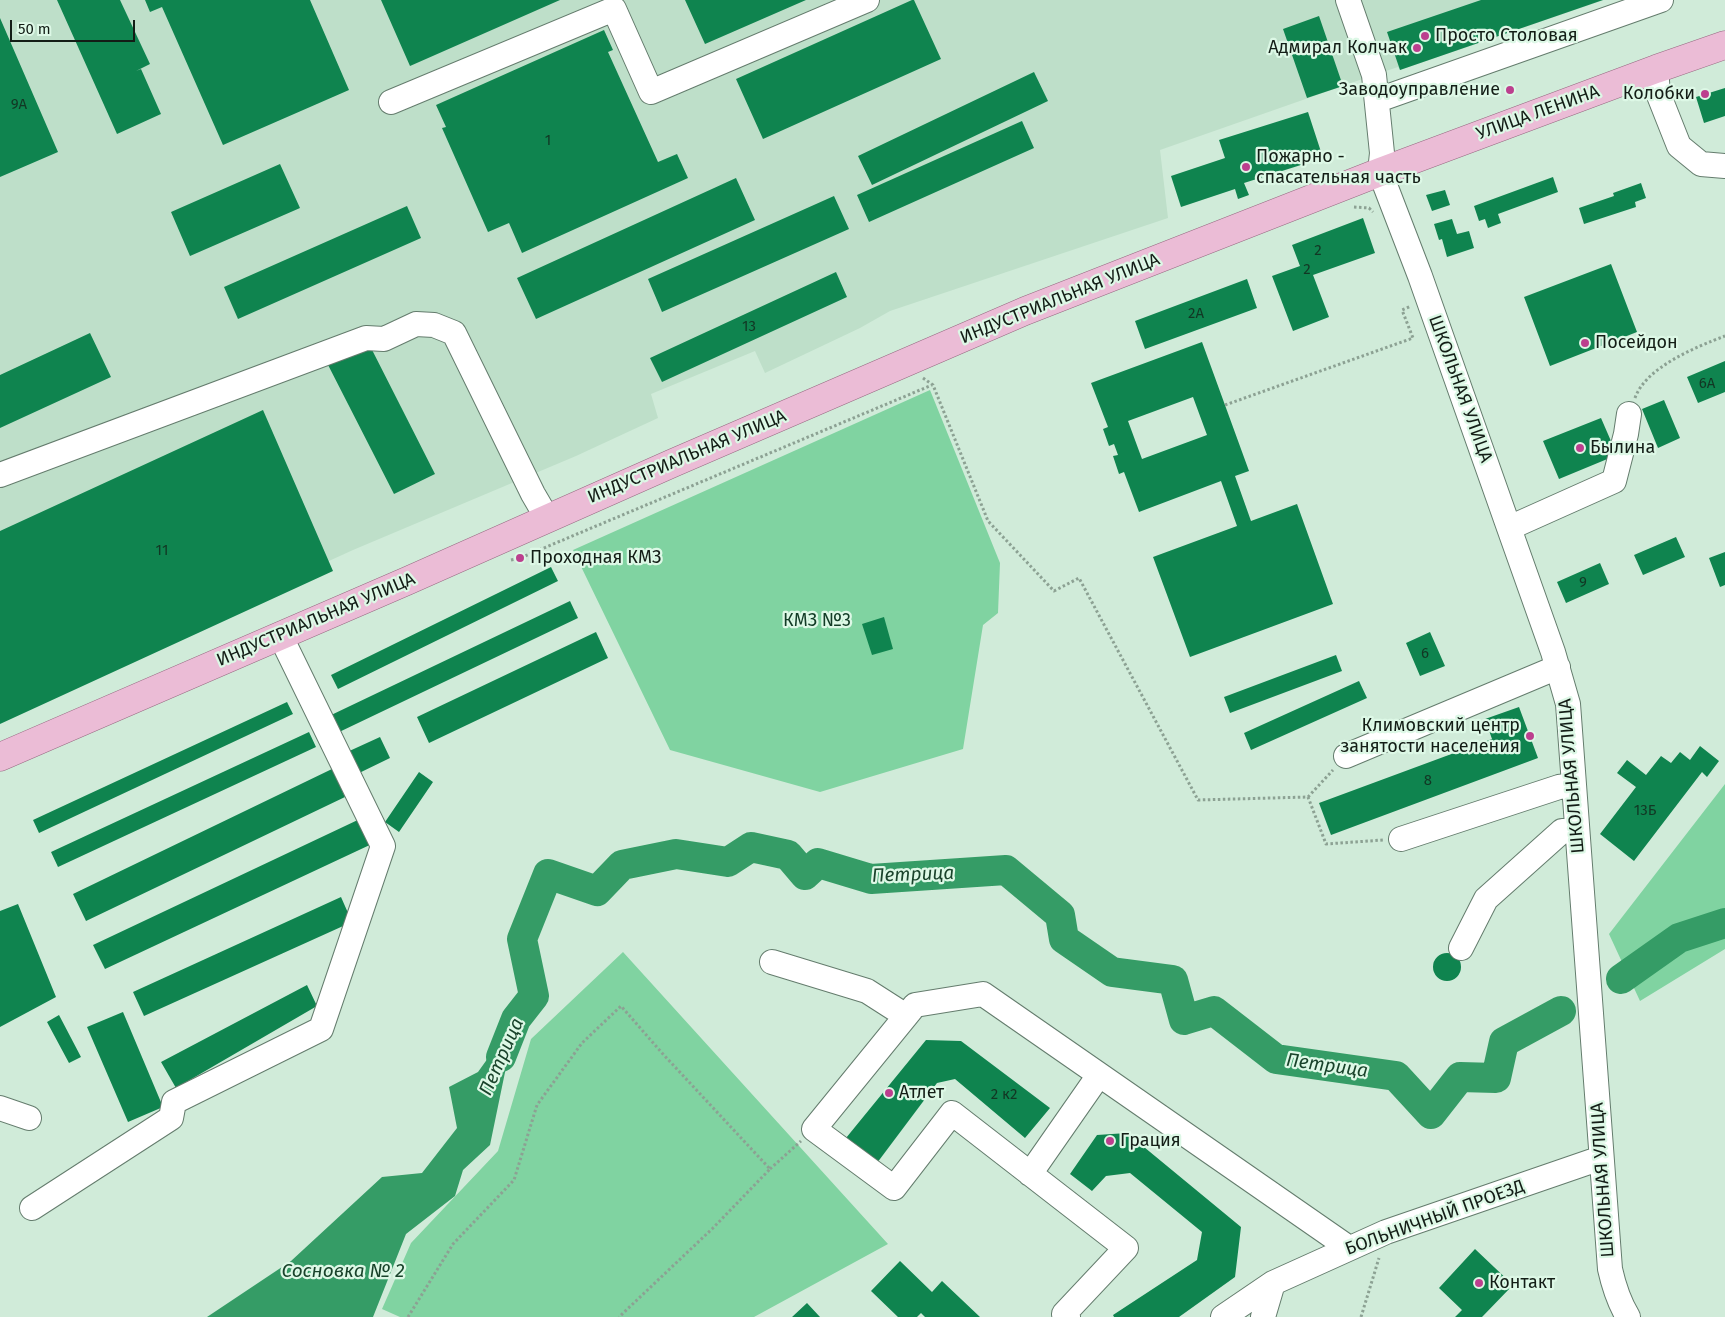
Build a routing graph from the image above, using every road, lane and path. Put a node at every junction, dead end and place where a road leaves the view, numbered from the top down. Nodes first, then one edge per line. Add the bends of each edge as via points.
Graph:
1 (867, 0) edge
2 (1348, 0) edge
3 (1662, 0) edge
4 (1725, 45) edge
5 (1656, 69) junction
6 (1378, 100) junction
7 (391, 102) dead end
8 (1725, 166) edge
9 (1380, 172) junction
10 (1412, 306) dead end
11 (1725, 336) edge
12 (917, 373) dead end
13 (933, 385) junction
14 (1225, 405) dead end
15 (1629, 414) joint
16 (0, 475) edge
17 (547, 518) junction
18 (1509, 528) junction
19 (511, 560) dead end
20 (280, 636) junction
21 (1558, 667) junction
22 (1346, 756) joint
23 (0, 757) edge
24 (1574, 785) junction
25 (1308, 798) junction
26 (1577, 831) junction
27 (1401, 839) joint
28 (1461, 948) dead end
29 (772, 962) dead end
30 (906, 1016) junction
31 (1099, 1075) junction
32 (0, 1108) edge
33 (29, 1118) dead end
34 (814, 1129) junction
35 (1601, 1158) junction
36 (770, 1169) junction
37 (1030, 1174) junction
38 (32, 1208) dead end
39 (1386, 1232) junction
40 (1349, 1248) junction
41 (1273, 1282) junction
42 (408, 1317) edge
43 (619, 1317) edge
44 (1068, 1317) edge
45 (1223, 1317) edge
46 (1263, 1317) edge
47 (1361, 1317) edge
48 (1628, 1317) edge

1 - 7 street via 651,92 614,9
2 - 6 street via 1374,75
3 - 6 street
4 - 5 main road, УЛИЦА ЛЕНИНА
5 - 8 street via 1658,93 1679,146 1701,164
5 - 9 main road, УЛИЦА ЛЕНИНА
6 - 9 street via 1382,153
9 - 17 main road, ИНДУСТРИАЛЬНАЯ УЛИЦА via 1025,311
9 - 18 street, ШКОЛЬНАЯ УЛИЦА
10 - 14 path via 1402,310 1413,338
11 - 15 path via 1698,346 1653,373 1637,392
12 - 13 path
13 - 19 path
13 - 25 path via 988,521 1054,591 1079,578 1198,800
15 - 18 street via 1614,481
16 - 17 street via 366,338 384,338 416,324 434,325 454,333
17 - 20 main road, ИНДУСТРИАЛЬНАЯ УЛИЦА
18 - 21 street, ШКОЛЬНАЯ УЛИЦА
20 - 23 main road, ИНДУСТРИАЛЬНАЯ УЛИЦА
20 - 38 street via 383,846 321,1029 174,1102 171,1118
21 - 22 street
21 - 24 street, ШКОЛЬНАЯ УЛИЦА via 1568,704
22 - 25 path
24 - 26 street, ШКОЛЬНАЯ УЛИЦА
24 - 27 street via 1559,787
25 - 27 path via 1326,844
26 - 28 street via 1562,831 1486,899
26 - 35 street, ШКОЛЬНАЯ УЛИЦА
29 - 30 street via 866,991
30 - 31 street via 915,1005 983,994
30 - 34 street
31 - 37 street
31 - 40 street
32 - 33 street
34 - 36 path
34 - 37 street via 894,1188 952,1113
35 - 39 street, БОЛЬНИЧНЫЙ ПРОЕЗД
35 - 48 street, ШКОЛЬНАЯ УЛИЦА via 1610,1269 1614,1289
36 - 42 path via 621,1006 582,1043 537,1105 514,1180 453,1244
36 - 43 path
37 - 44 street via 1126,1248 1064,1314
39 - 40 street, БОЛЬНИЧНЫЙ ПРОЕЗД
39 - 47 path
40 - 41 street, БОЛЬНИЧНЫЙ ПРОЕЗД
41 - 45 street, БОЛЬНИЧНЫЙ ПРОЕЗД
41 - 46 street

